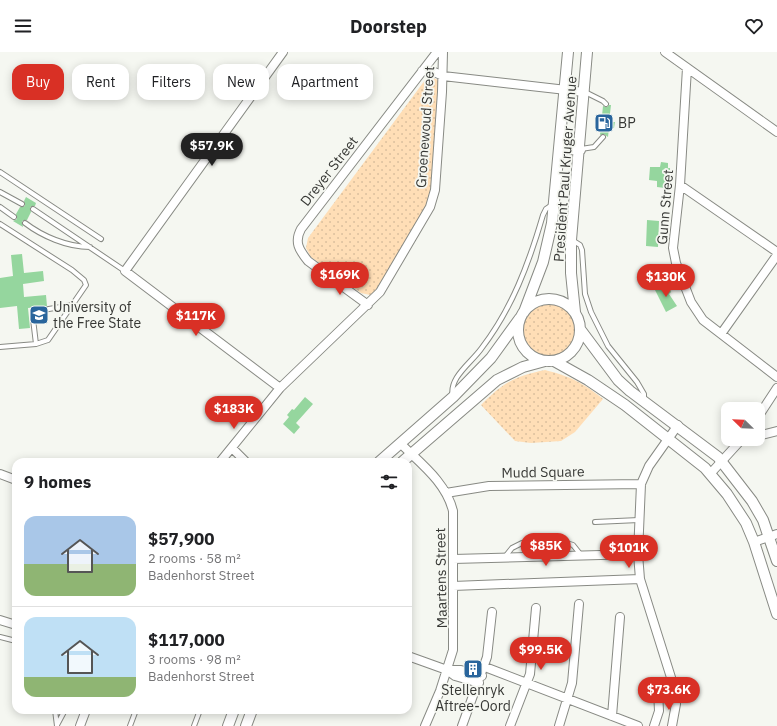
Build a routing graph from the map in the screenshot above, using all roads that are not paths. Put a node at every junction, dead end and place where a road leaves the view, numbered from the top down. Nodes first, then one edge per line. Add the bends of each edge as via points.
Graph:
1 (283, 52) edge
2 (437, 52) edge
3 (443, 52) edge
4 (568, 52) edge
5 (588, 52) edge
6 (665, 52) edge
7 (687, 68) junction
8 (422, 70) junction
9 (443, 76) junction
10 (565, 90) junction
11 (584, 92) junction
12 (606, 104) dead end
13 (777, 132) edge
14 (604, 137) dead end
15 (560, 148) junction
16 (580, 150) junction
17 (0, 172) edge
18 (680, 184) junction
19 (0, 192) edge
20 (555, 201) junction
21 (22, 204) dead end
22 (0, 207) edge
23 (33, 209) dead end
24 (14, 217) dead end
25 (25, 223) dead end
26 (0, 224) edge
27 (101, 239) dead end
28 (571, 240) junction
29 (90, 247) junction
30 (777, 254) edge
31 (125, 271) junction
32 (357, 296) junction
33 (374, 299) junction
34 (72, 305) junction
35 (368, 305) junction
36 (575, 312) junction
37 (522, 315) junction
38 (580, 329) junction
39 (721, 334) junction
40 (36, 344) junction
41 (0, 347) edge
42 (550, 361) junction
43 (777, 377) edge
44 (280, 388) junction
45 (777, 388) edge
46 (453, 397) junction
47 (644, 402) junction
48 (765, 406) edge
49 (678, 425) junction
50 (777, 431) edge
51 (765, 434) edge
52 (669, 439) junction
53 (400, 443) junction
54 (736, 446) edge
55 (232, 448) junction
56 (411, 454) junction
57 (223, 458) edge
58 (242, 458) edge
59 (383, 458) edge
60 (406, 458) edge
61 (722, 461) junction
62 (0, 474) edge
63 (710, 474) junction
64 (12, 478) edge
65 (641, 484) junction
66 (446, 492) junction
67 (639, 520) junction
68 (595, 522) dead end
69 (773, 535) edge
70 (754, 542) junction
71 (638, 554) junction
72 (581, 556) junction
73 (504, 558) junction
74 (453, 559) junction
75 (777, 561) edge
76 (640, 579) junction
77 (453, 586) junction
78 (579, 604) dead end
79 (536, 608) dead end
80 (492, 612) dead end
81 (777, 614) edge
82 (620, 617) dead end
83 (0, 620) edge
84 (12, 624) edge
85 (0, 637) edge
86 (12, 640) edge
87 (412, 657) edge
88 (484, 668) junction
89 (447, 670) junction
90 (480, 680) junction
91 (527, 684) junction
92 (658, 691) dead end
93 (568, 700) junction
94 (56, 714) edge
95 (63, 714) edge
96 (84, 714) edge
97 (134, 714) edge
98 (198, 714) edge
99 (232, 714) edge
100 (250, 714) edge
101 (612, 716) junction
102 (57, 726) edge
103 (80, 726) edge
104 (130, 726) edge
105 (194, 726) edge
106 (228, 726) edge
107 (246, 726) edge
108 (425, 726) edge
109 (462, 726) edge
110 (510, 726) edge
111 (559, 726) edge
112 (638, 726) edge
113 (654, 726) edge
114 (672, 726) edge

1 - 31 street
2 - 8 street, Dreyer Street
3 - 9 street, Groenewoud Street
4 - 10 street, President Paul Kruger Avenue
5 - 11 street, President Paul Kruger Avenue
6 - 7 street
7 - 13 street
7 - 18 street, Gunn Street
8 - 9 street
8 - 32 street, Dreyer Street via 297,236 299,248 308,261
9 - 10 street
9 - 33 street, Groenewoud Street via 433,200 384,287
10 - 11 street
10 - 15 street, President Paul Kruger Avenue
11 - 12 lane
11 - 16 street, President Paul Kruger Avenue
14 - 16 lane via 594,147
15 - 16 street
15 - 20 street, President Paul Kruger Avenue
16 - 28 street, President Paul Kruger Avenue
17 - 27 lane
18 - 30 street
18 - 39 street, Gunn Street via 673,248 676,262 691,302 703,320
19 - 21 lane
20 - 37 street, President Paul Kruger Avenue via 543,262
20 - 46 lane via 546,208 520,284 502,321 454,381 451,388
22 - 24 lane
23 - 29 lane
25 - 29 lane via 41,234 65,243
26 - 34 lane via 84,280 85,288
28 - 36 street, President Paul Kruger Avenue
28 - 47 lane via 580,245 582,250 585,294 598,329 608,346 641,387
29 - 31 lane
30 - 39 street
31 - 44 street
32 - 33 street, Dreyer Street
32 - 35 street, Dreyer Street
33 - 35 street, Groenewoud Street
34 - 40 lane via 53,335 48,340
34 - 40 lane via 42,310 35,314 33,319
35 - 44 street, Groenewoud Street
36 - 37 street via 559,300 549,299 535,303
36 - 38 street
37 - 42 street via 518,330 520,341 530,354
37 - 46 street, President Paul Kruger Avenue via 491,358
38 - 42 street via 578,343 572,352 564,358
38 - 47 street via 618,380
39 - 43 street, Gunn Street
40 - 41 lane
42 - 52 street via 588,380
42 - 56 street via 523,367 498,380
44 - 55 street, Groenewoud Street
45 - 48 street
46 - 53 street, President Paul Kruger Avenue
47 - 49 street
49 - 52 street
49 - 61 street
50 - 51 street
52 - 63 street
52 - 65 street via 649,466
53 - 56 street, Maartens Street
53 - 59 street, President Paul Kruger Avenue
54 - 61 street
55 - 57 street, Groenewoud Street
55 - 58 street
56 - 60 street
56 - 66 street, Maartens Street
61 - 63 street
61 - 69 street via 752,501
62 - 64 street
63 - 70 street via 728,494 746,523
65 - 66 street, Mudd Square via 489,486
65 - 67 street
66 - 74 street, Maartens Street via 453,511
67 - 68 lane
67 - 71 street
69 - 70 street
69 - 75 street
70 - 81 street
71 - 72 street
71 - 76 street
72 - 73 street
72 - 73 lane via 573,545 556,540 522,543 512,548
73 - 74 street
74 - 77 street, Maartens Street
76 - 77 street
76 - 114 street via 674,687 676,704
77 - 89 street, Maartens Street via 454,639 452,657
78 - 93 street via 572,683
79 - 91 street
80 - 88 street
82 - 101 street
83 - 84 street
85 - 86 lane
87 - 89 street
88 - 90 street
88 - 91 street
89 - 90 street via 455,676
89 - 108 street, Maartens Street
90 - 109 street
91 - 93 street
91 - 110 street
92 - 113 street via 659,711
93 - 101 street
93 - 111 street
94 - 102 lane
95 - 102 lane
96 - 103 street
97 - 104 lane
98 - 105 lane
99 - 106 street
100 - 107 street
101 - 112 street

